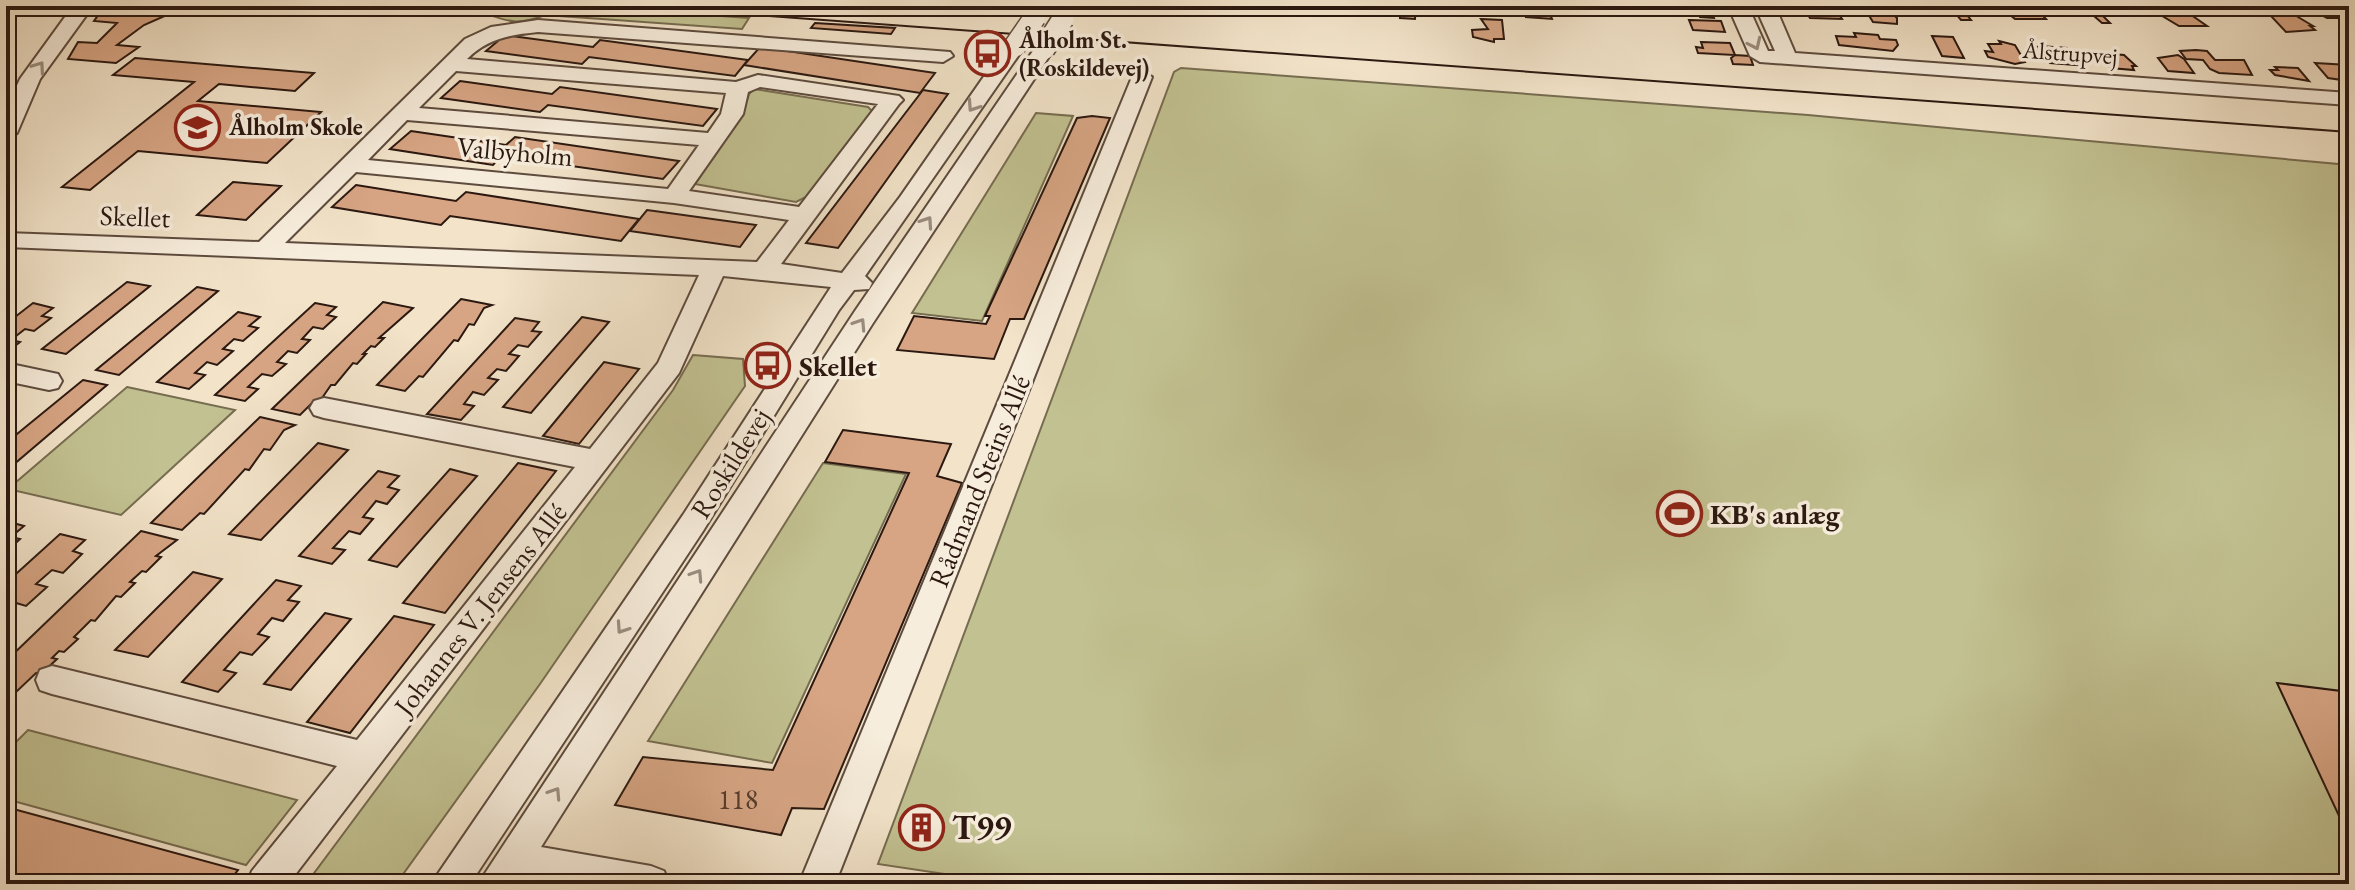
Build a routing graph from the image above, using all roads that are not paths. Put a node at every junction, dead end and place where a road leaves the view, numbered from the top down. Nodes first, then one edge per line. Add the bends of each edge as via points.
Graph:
1 (15, 6) edge
2 (83, 6) edge
3 (1738, 6) edge
4 (1765, 6) edge
5 (6, 9) edge
6 (1039, 12) edge
7 (1068, 13) edge
8 (943, 56) dead end
9 (1788, 59) junction
10 (451, 64) junction
11 (1142, 77) dead end
12 (738, 88) junction
13 (2349, 99) edge
14 (403, 113) junction
15 (6, 133) edge
16 (714, 140) junction
17 (350, 165) junction
18 (674, 196) junction
19 (805, 215) junction
20 (6, 240) edge
21 (264, 251) junction
22 (714, 268) junction
23 (764, 270) junction
24 (847, 280) junction
25 (884, 287) junction
26 (6, 372) edge
27 (49, 381) dead end
28 (324, 408) dead end
29 (596, 461) junction
30 (52, 680) dead end
31 (364, 757) junction
32 (504, 871) edge
33 (265, 884) edge
34 (449, 884) edge
35 (651, 884) edge
36 (817, 884) edge

1 - 5 street
15 -> 2 street via 30,79
3 -> 9 street, Ålstrupvej via 1760,56
4 - 9 street
6 -> 24 street, Roskildevej, bridge via 908,202
25 -> 7 street, Roskildevej, bridge
8 - 10 street via 538,26 484,36
9 - 13 street, Ålstrupvej
10 - 12 street
10 - 14 street
11 - 36 street, Rådmand Steins Allé
12 - 16 street via 732,114
12 - 19 street via 758,81 892,100
14 - 16 street, Valbyholm
14 - 17 street
16 - 18 street
17 - 18 street, Valbyholm
17 - 21 street
18 - 19 street, Valbyholm
19 - 23 street
20 - 21 street, Skellet
21 - 22 street, Skellet
22 - 23 street, Skellet
22 - 29 street, Johannes V. Jensens Allé via 670,367
23 - 24 street, Skellet
24 - 25 street, Skellet
24 -> 34 street, Roskildevej via 693,523
32 -> 25 street, Roskildevej
26 - 27 street
28 - 29 street
29 - 31 street, Johannes V. Jensens Allé
30 - 31 street
31 - 33 street, Johannes V. Jensens Allé
32 - 35 street

